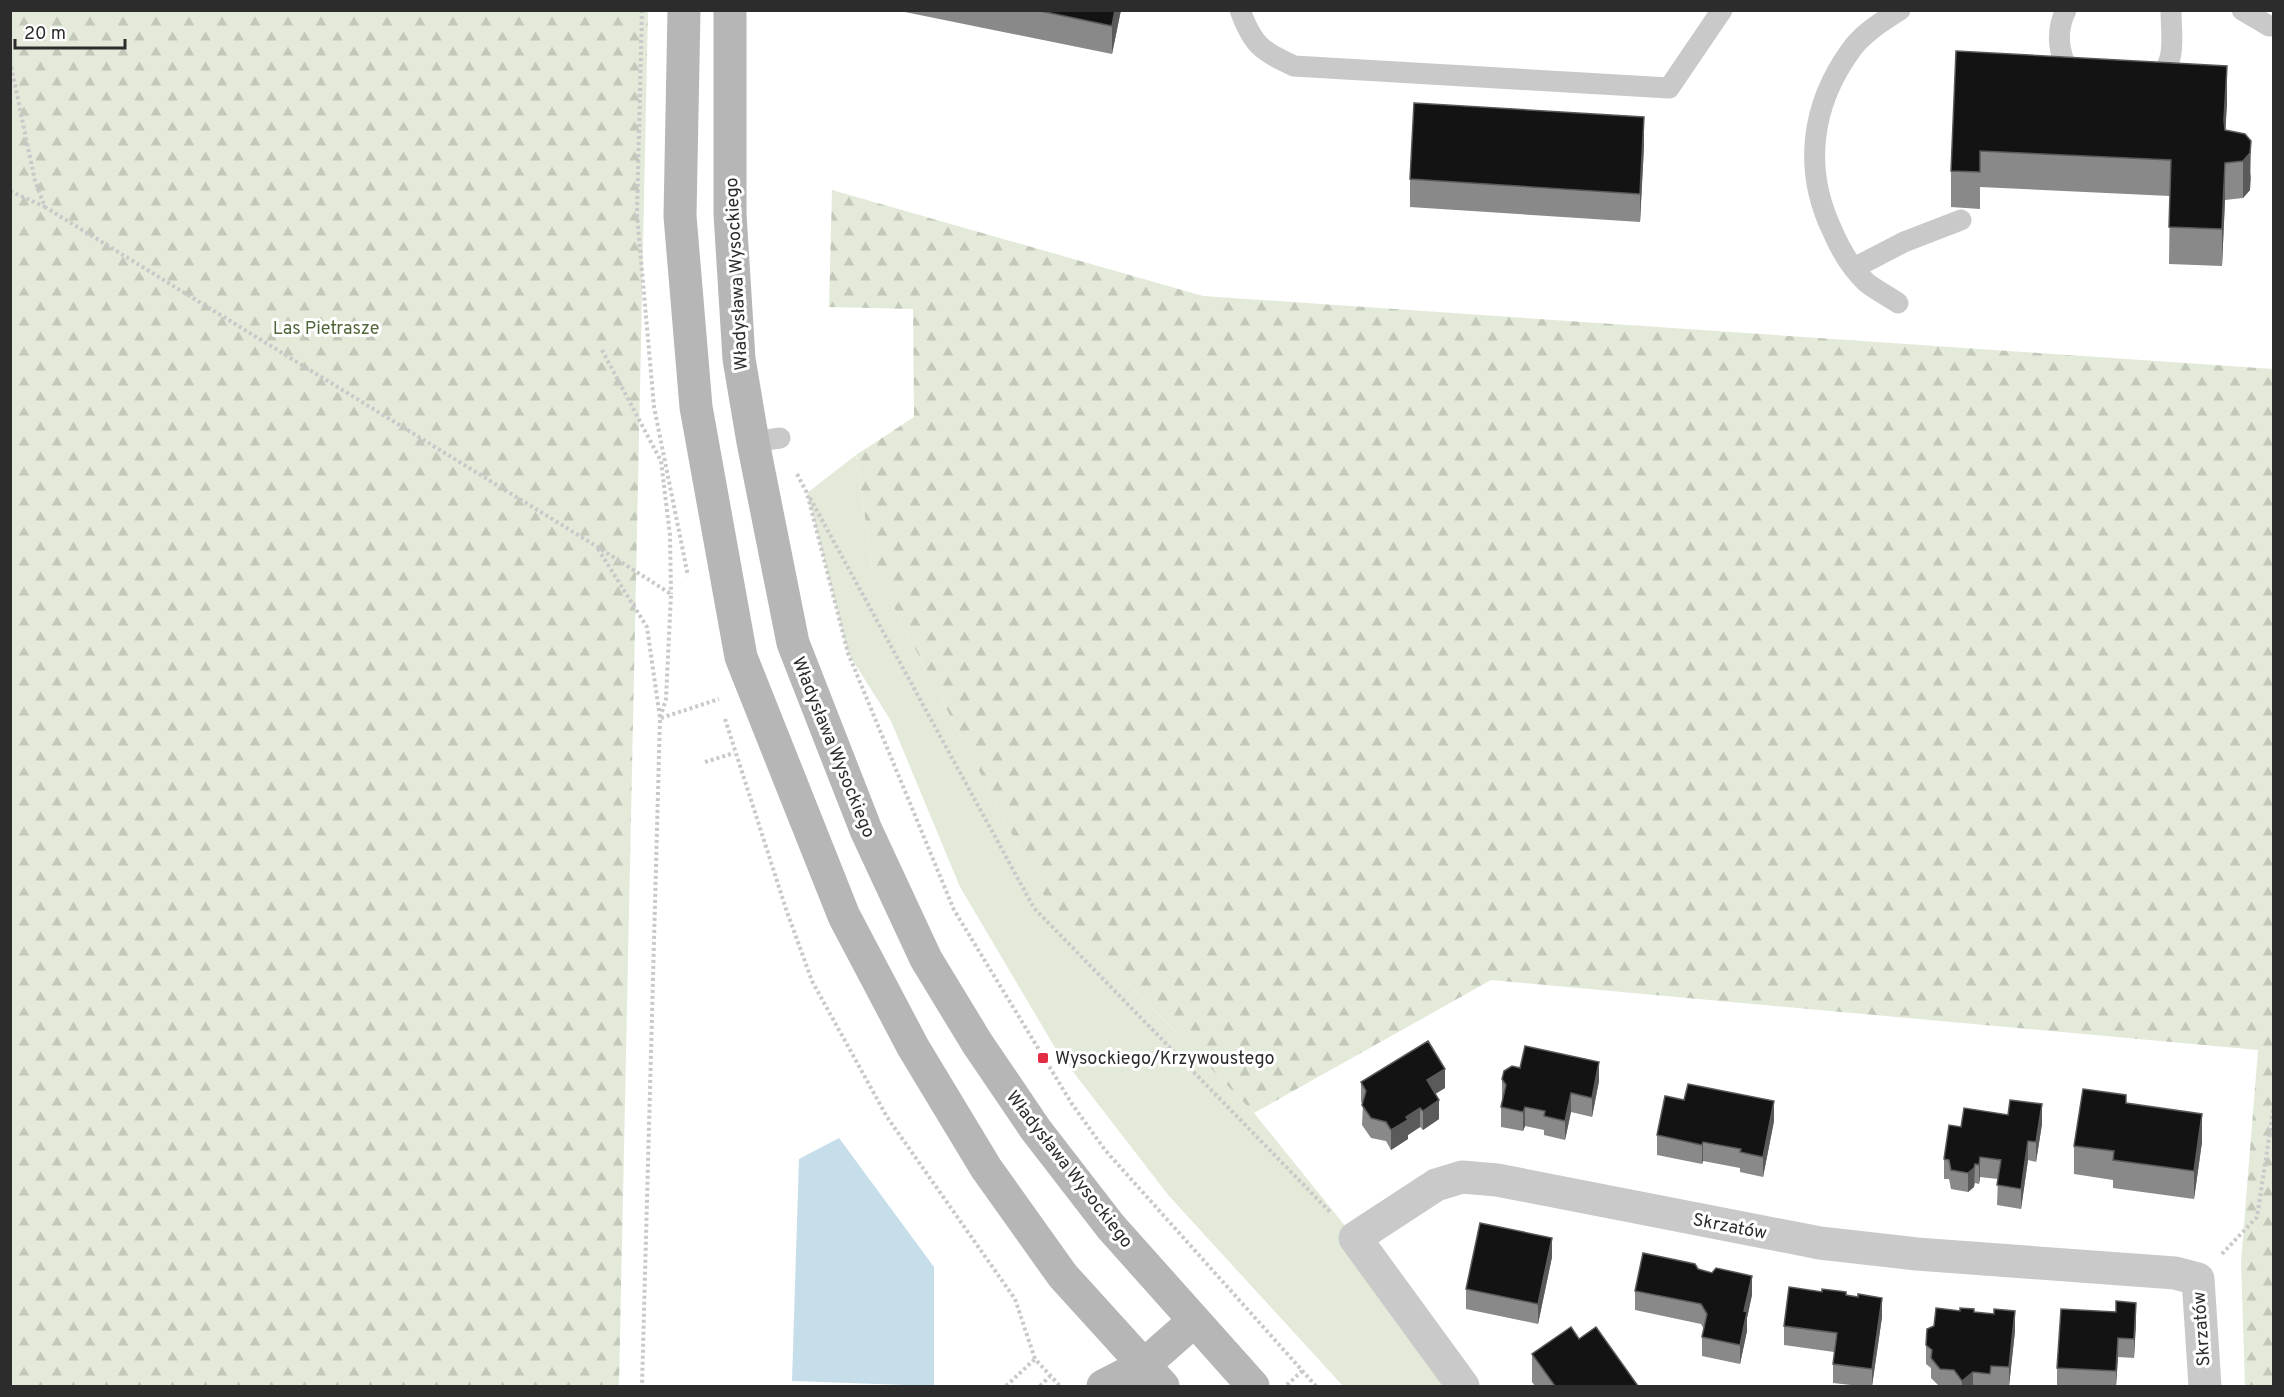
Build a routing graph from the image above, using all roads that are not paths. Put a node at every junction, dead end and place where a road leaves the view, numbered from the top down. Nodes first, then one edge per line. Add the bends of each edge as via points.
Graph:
1 (684, 10) edge
2 (730, 10) edge
3 (1240, 10) edge
4 (1722, 10) edge
5 (1900, 10) edge
6 (2066, 10) edge
7 (2171, 10) edge
8 (2242, 10) edge
9 (2269, 26) dead end
10 (2090, 91) edge
11 (2138, 95) edge
12 (1961, 220) dead end
13 (1854, 268) junction
14 (1898, 303) dead end
15 (1194, 1321) junction
16 (1147, 1379) edge
17 (1103, 1386) edge
18 (1253, 1386) edge
19 (1463, 1386) edge
20 (2205, 1386) edge

1 - 16 main road via 680,216 696,407 741,657 844,916 913,1047 986,1168 1063,1276
2 - 15 main road, Władysława Wysockiego via 730,214 739,360 766,440 793,643 866,830 926,960 976,1043 1036,1130 1111,1227
3 - 4 lane via 1264,52 1294,66 1669,88
5 - 13 lane via 1852,48 1833,79 1819,116 1813,159 1821,207
6 - 10 lane via 2058,44 2070,74
7 - 11 lane via 2173,51 2164,74
8 - 9 lane
12 - 13 lane via 1904,242
13 - 14 lane via 1868,283
15 - 16 main road
15 - 18 main road, Władysława Wysockiego
16 - 17 main road
19 - 20 street, Skrzatów via 1355,1238 1436,1185 1462,1177 1497,1180 1821,1243 2175,1273 2198,1279

